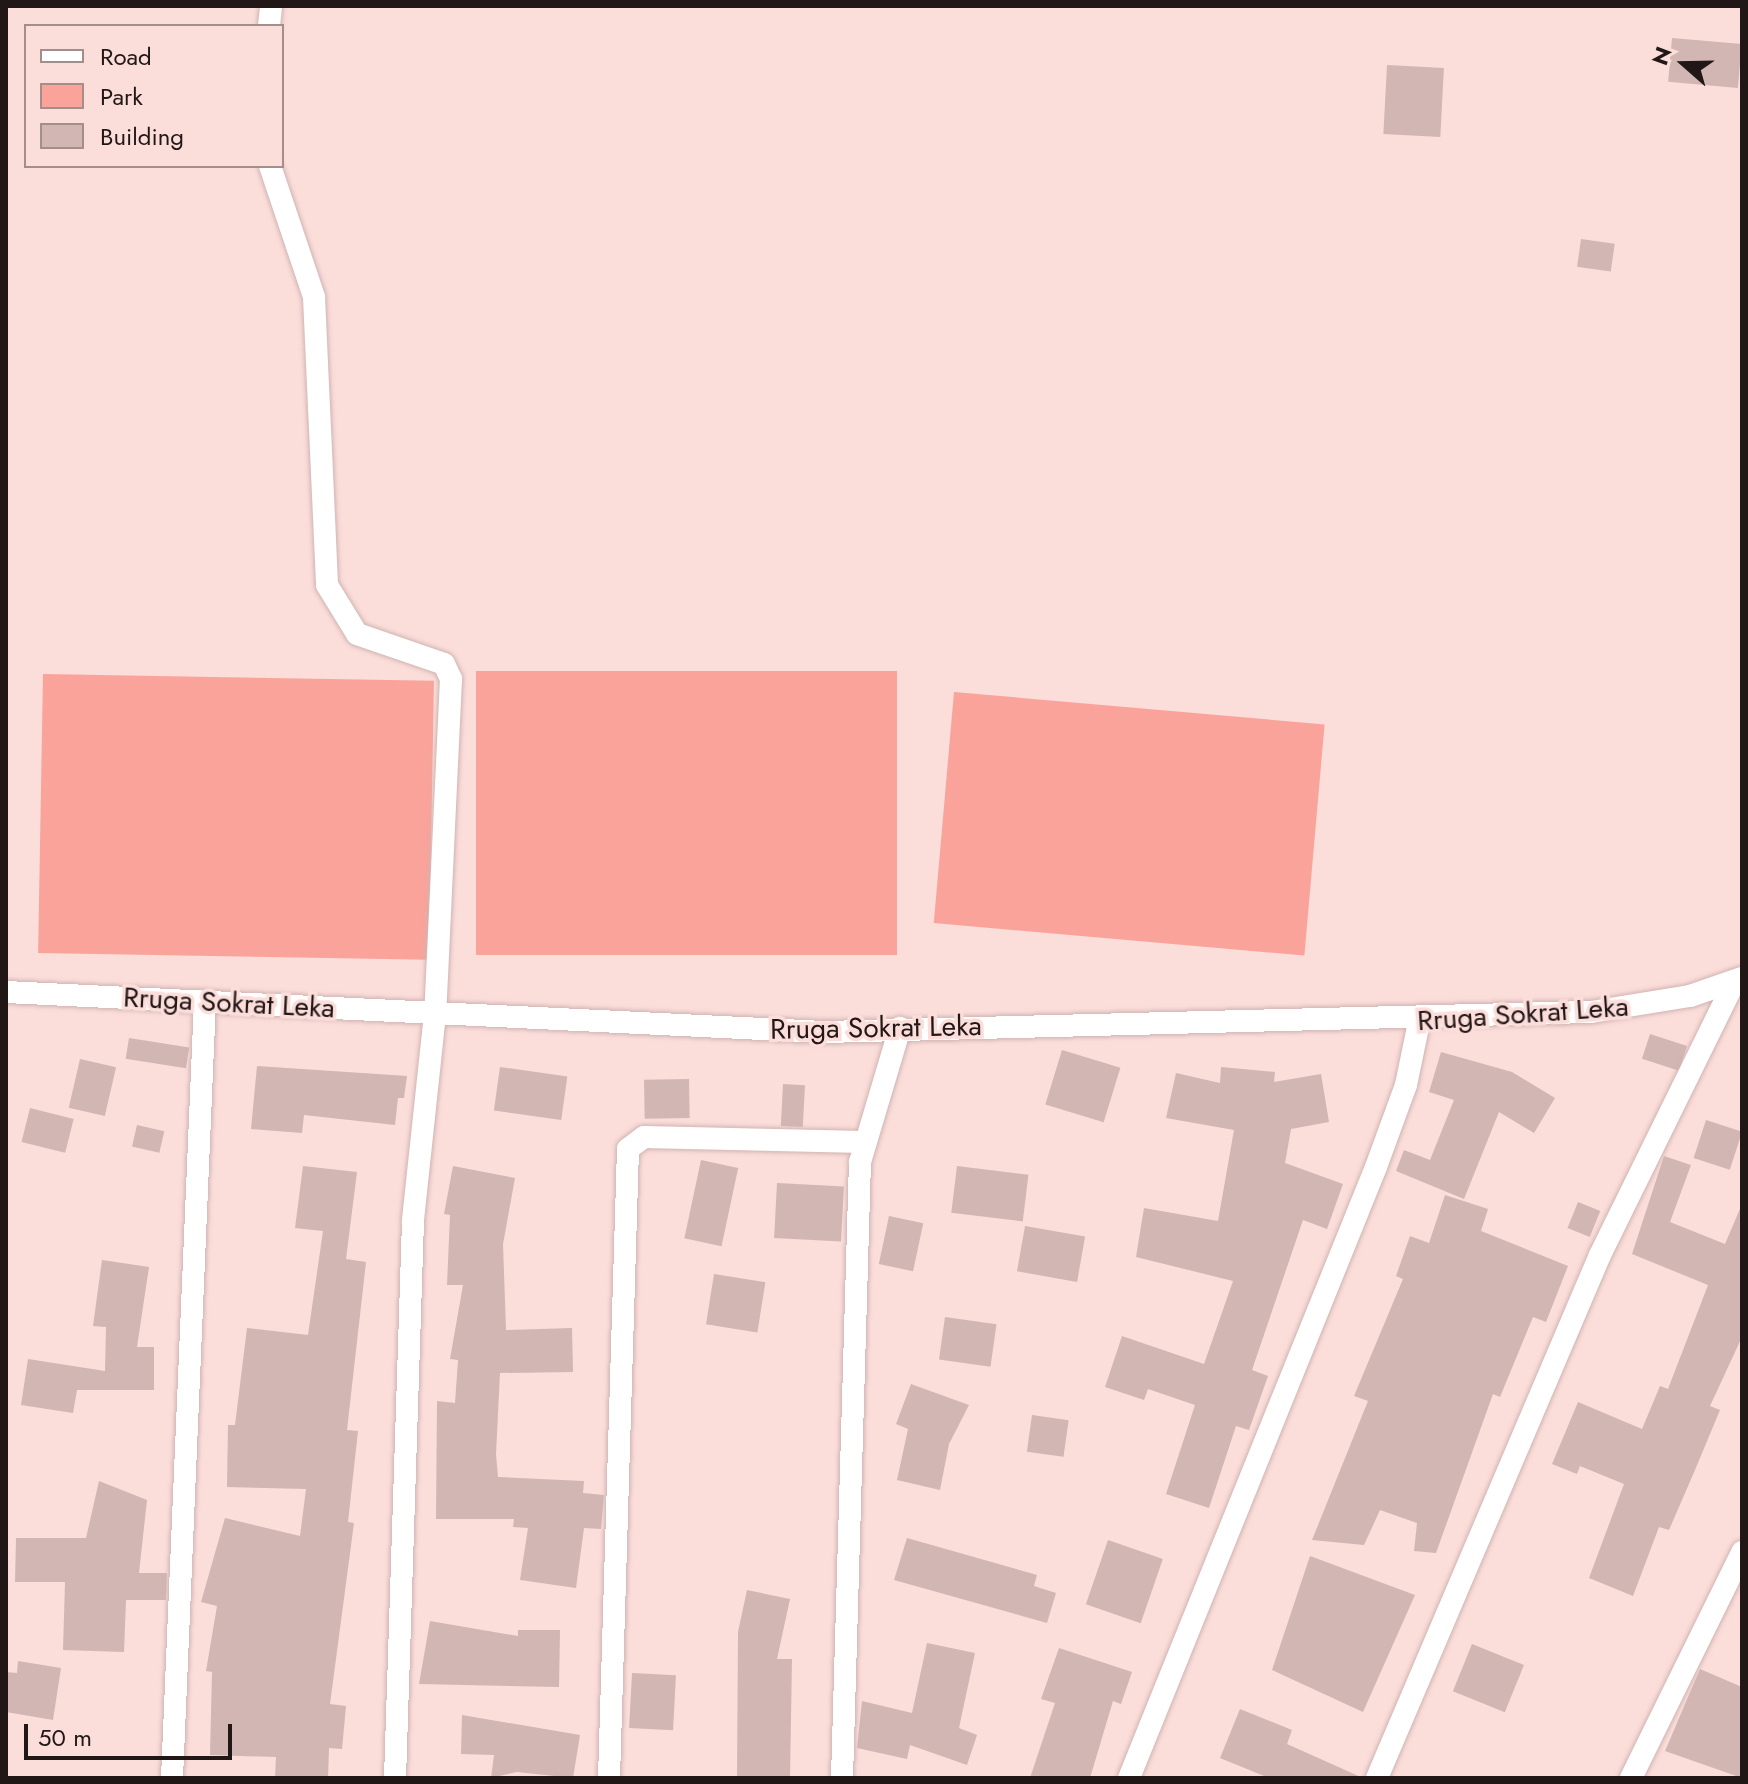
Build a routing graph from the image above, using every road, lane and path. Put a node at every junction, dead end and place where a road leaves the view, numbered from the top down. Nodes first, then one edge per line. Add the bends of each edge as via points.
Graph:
1 (271, 168) edge
2 (1738, 981) edge
3 (6, 992) edge
4 (205, 1001) junction
5 (435, 1014) junction
6 (1419, 1022) junction
7 (900, 1028) junction
8 (863, 1142) junction
9 (1742, 1552) edge
10 (172, 1778) edge
11 (395, 1778) edge
12 (609, 1778) edge
13 (842, 1778) edge
14 (1129, 1778) edge
15 (1377, 1778) edge
16 (1631, 1778) edge

1 - 5 street via 314,297 327,585 357,634 444,664 451,679
2 - 6 street, Rruga Sokrat Leka via 1591,1012
2 - 15 street via 1600,1255
3 - 4 street, Rruga Sokrat Leka
4 - 5 street, Rruga Sokrat Leka
4 - 10 street
5 - 7 street, Rruga Sokrat Leka via 825,1032
5 - 11 street via 413,1221
6 - 7 street, Rruga Sokrat Leka
6 - 14 street via 1406,1085 1376,1167
7 - 8 street
8 - 12 street via 644,1137 628,1149
8 - 13 street
9 - 16 street

